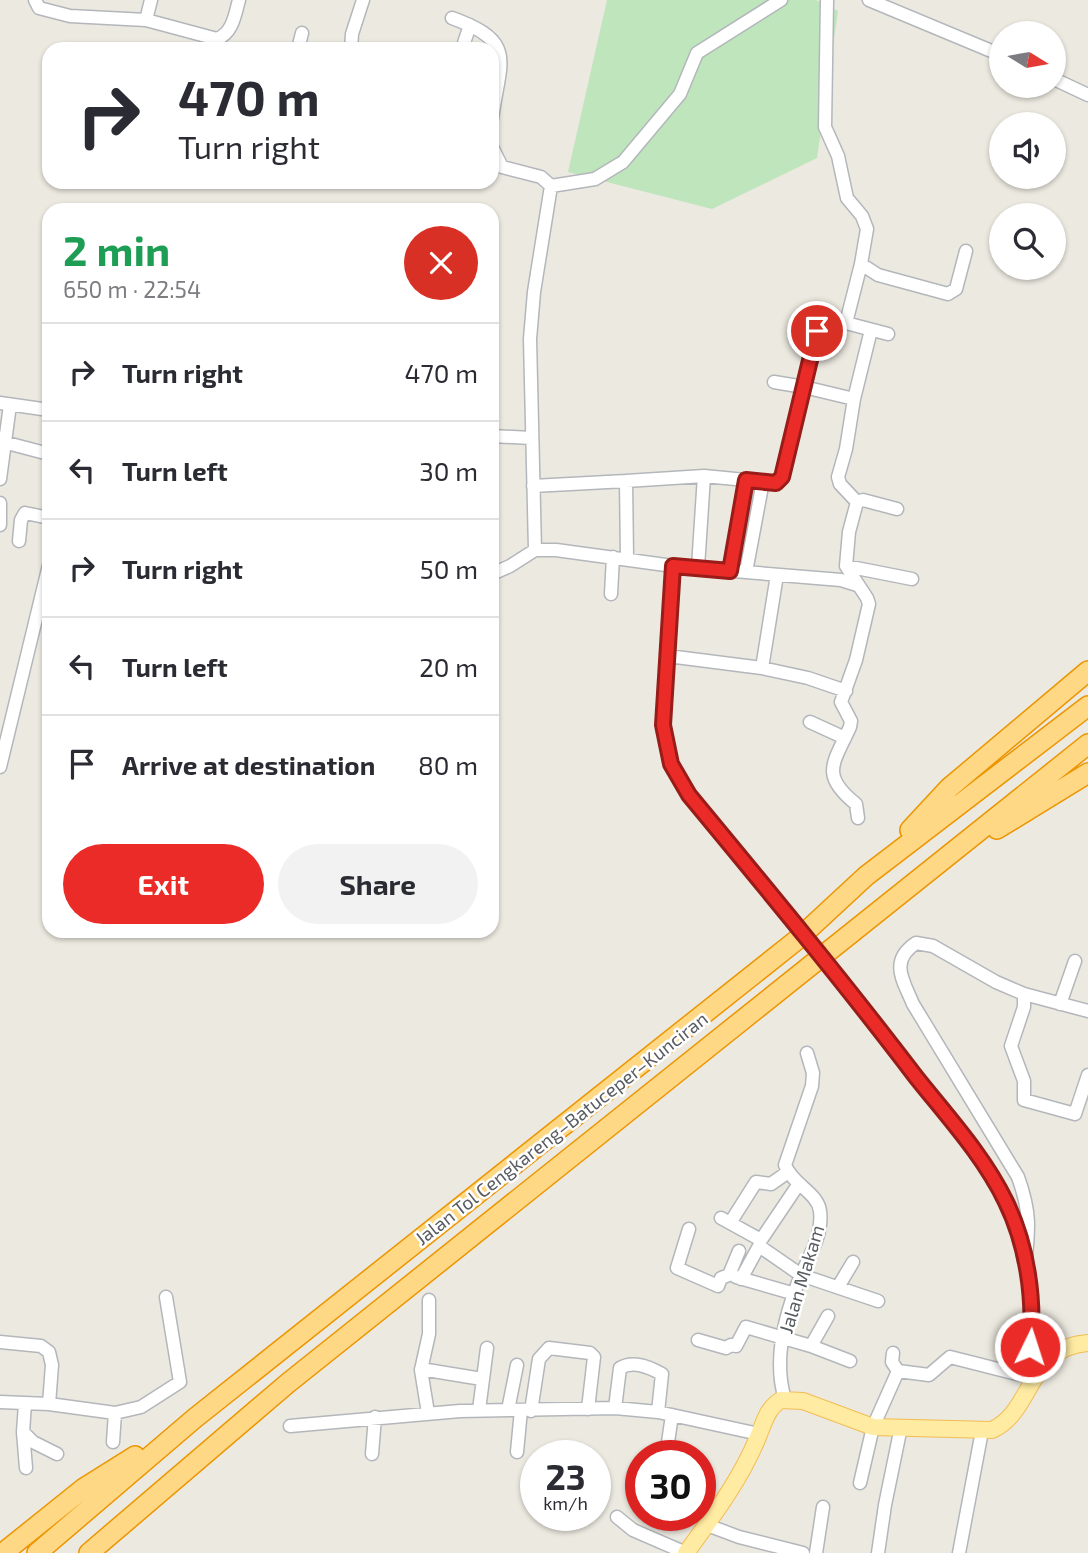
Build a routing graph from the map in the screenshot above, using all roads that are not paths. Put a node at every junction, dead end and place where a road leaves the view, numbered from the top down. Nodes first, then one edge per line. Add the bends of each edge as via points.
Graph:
1 (35, 0) edge
2 (151, 0) edge
3 (239, 0) edge
4 (363, 0) edge
5 (781, 0) edge
6 (827, 0) edge
7 (869, 0) edge
8 (452, 18) dead end
9 (146, 20) junction
10 (470, 25) junction
11 (302, 33) dead end
12 (300, 42) edge
13 (351, 42) edge
14 (464, 42) edge
15 (494, 42) edge
16 (989, 50) edge
17 (1066, 85) edge
18 (1088, 95) edge
19 (499, 161) edge
20 (551, 186) junction
21 (967, 251) dead end
22 (861, 264) junction
23 (846, 323) junction
24 (871, 330) junction
25 (888, 334) dead end
26 (774, 382) dead end
27 (804, 387) junction
28 (854, 399) junction
29 (5, 404) edge
30 (42, 409) edge
31 (499, 436) edge
32 (531, 438) junction
33 (3, 440) edge
34 (42, 452) edge
35 (704, 476) junction
36 (0, 479) edge
37 (746, 480) junction
38 (626, 481) junction
39 (763, 481) junction
40 (533, 486) junction
41 (856, 502) junction
42 (0, 505) edge
43 (897, 509) dead end
44 (42, 517) edge
45 (0, 525) edge
46 (19, 541) dead end
47 (535, 550) junction
48 (620, 558) junction
49 (673, 566) junction
50 (846, 566) junction
51 (698, 567) junction
52 (499, 570) edge
53 (730, 571) junction
54 (747, 572) junction
55 (777, 575) junction
56 (912, 579) dead end
57 (857, 585) junction
58 (42, 594) edge
59 (611, 594) dead end
60 (667, 656) junction
61 (762, 668) junction
62 (1088, 671) edge
63 (846, 691) junction
64 (1088, 706) edge
65 (810, 722) dead end
66 (845, 738) junction
67 (1088, 744) edge
68 (0, 767) edge
69 (1088, 773) edge
70 (858, 818) dead end
71 (866, 876) junction
72 (923, 876) junction
73 (1075, 961) dead end
74 (1024, 995) junction
75 (1060, 1004) junction
76 (1088, 1011) edge
77 (807, 1053) dead end
78 (1088, 1075) edge
79 (788, 1172) junction
80 (798, 1185) junction
81 (689, 1229) dead end
82 (739, 1251) dead end
83 (853, 1262) dead end
84 (1025, 1266) junction
85 (801, 1275) junction
86 (735, 1277) junction
87 (838, 1287) junction
88 (795, 1294) junction
89 (166, 1297) dead end
90 (429, 1300) dead end
91 (878, 1301) dead end
92 (828, 1316) dead end
93 (783, 1337) junction
94 (698, 1340) dead end
95 (0, 1342) edge
96 (1088, 1343) edge
97 (811, 1346) junction
98 (487, 1348) dead end
99 (892, 1353) dead end
100 (850, 1361) dead end
101 (517, 1365) dead end
102 (421, 1369) junction
103 (898, 1371) junction
104 (1035, 1374) junction
105 (482, 1379) junction
106 (785, 1399) junction
107 (0, 1402) edge
108 (26, 1404) junction
109 (48, 1404) junction
110 (615, 1408) junction
111 (588, 1409) junction
112 (480, 1410) junction
113 (520, 1410) junction
114 (658, 1412) junction
115 (115, 1413) junction
116 (428, 1413) junction
117 (673, 1415) junction
118 (375, 1417) junction
119 (195, 1418) junction
120 (290, 1426) dead end
121 (873, 1427) junction
122 (901, 1427) junction
123 (982, 1431) junction
124 (23, 1432) junction
125 (759, 1434) junction
126 (669, 1440) edge
127 (113, 1441) dead end
128 (517, 1452) dead end
129 (57, 1454) dead end
130 (372, 1454) dead end
131 (26, 1468) dead end
132 (860, 1483) dead end
133 (823, 1507) dead end
134 (716, 1511) edge
135 (617, 1517) dead end
136 (716, 1528) edge
137 (702, 1531) edge
138 (3, 1553) edge
139 (37, 1553) edge
140 (89, 1553) edge
141 (686, 1553) edge
142 (803, 1553) edge
143 (816, 1553) edge
144 (878, 1553) edge
145 (959, 1553) edge

1 - 9 street via 39,8 54,13
2 - 9 street
3 - 9 street via 230,27 217,39
4 - 13 street
5 - 20 street via 697,53 680,94 624,162 595,179
6 - 22 street via 825,127 838,156 847,198 865,221
7 - 16 street
8 - 10 street
10 - 14 street
10 - 15 street
11 - 12 street
17 - 18 street
19 - 20 street via 502,167 541,177
20 - 32 street via 534,292
21 - 22 street via 956,289 948,293 878,275
22 - 23 street
23 - 24 street
23 - 27 street via 832,319 820,325
24 - 25 street
24 - 28 street
26 - 27 street
27 - 28 street
27 - 39 street via 782,477 776,483
28 - 41 street via 838,477
29 - 30 street
29 - 33 street
31 - 32 street
32 - 40 street
33 - 34 street
33 - 36 street
35 - 37 street
35 - 38 street
35 - 51 street
37 - 39 street
37 - 53 street
38 - 40 street
38 - 48 street
39 - 54 street
40 - 47 street
41 - 43 street
41 - 50 street
42 - 45 street
44 - 46 street via 25,513
47 - 48 street
47 - 52 street
48 - 49 street
48 - 59 street
49 - 51 street
49 - 60 street
50 - 56 street
50 - 57 street
51 - 53 street
53 - 54 street
54 - 55 street
55 - 57 street
55 - 61 street
57 - 63 street via 875,605
58 - 68 street
60 - 61 street
60 - 84 street, bridge via 663,725 671,764 689,795 982,1162 1018,1230
61 - 63 street
62 - 71 highway via 950,788
63 - 66 street via 842,708 850,721
64 - 71 highway, Jalan Tol Cengkareng–Batuceper–Kunciran
65 - 66 street
66 - 70 street via 833,771 834,782 856,804
67 - 72 highway, Jalan Tol Cengkareng–Batuceper–Kunciran
69 - 72 highway
71 - 119 highway, Jalan Tol Cengkareng–Batuceper–Kunciran via 798,939
72 - 140 highway, Jalan Tol Cengkareng–Batuceper–Kunciran via 288,1382
73 - 75 street
74 - 75 street
74 - 78 street via 1011,1046 1024,1081 1024,1100 1074,1114
74 - 84 street via 933,946 916,943 904,951 900,961 913,1004 1018,1177 1028,1203 1030,1227
75 - 76 street
77 - 79 street via 812,1086 785,1158
79 - 80 street, Jalan Makam
79 - 80 street via 771,1184 756,1182 725,1221 761,1240
80 - 85 street, Jalan Makam via 814,1197 820,1209 814,1248
81 - 86 street via 677,1268 718,1286 721,1278
82 - 86 street
83 - 87 street
84 - 104 street
85 - 86 street via 759,1246
85 - 87 street
85 - 88 street, Jalan Makam
86 - 88 street
87 - 91 street
88 - 93 street, Jalan Makam
89 - 115 street via 180,1382 141,1407
90 - 102 street via 429,1334
92 - 97 street
93 - 94 street via 746,1327 736,1346 726,1348
93 - 97 street
93 - 106 street, Jalan Makam via 778,1367
95 - 109 street via 41,1346 49,1352
96 - 104 main road via 1060,1350
97 - 100 street
98 - 105 street
99 - 103 street
101 - 113 street
102 - 105 street
102 - 116 street
103 - 104 street via 929,1375 950,1357 955,1363
103 - 121 street
104 - 123 main road via 1007,1419
105 - 112 street
106 - 121 main road via 803,1401
106 - 125 main road via 770,1410
107 - 108 street
108 - 109 street
108 - 124 street
109 - 115 street
110 - 111 street
110 - 114 street
110 - 114 street via 620,1368 638,1364 662,1374
111 - 113 street
111 - 113 street via 594,1357 549,1348 539,1359
112 - 113 street
112 - 116 street
113 - 128 street
114 - 117 street
115 - 127 street
116 - 118 street
117 - 125 street
117 - 126 street
118 - 120 street
118 - 130 street
119 - 138 highway via 84,1488
119 - 139 highway, Jalan Tol Cengkareng–Batuceper–Kunciran
121 - 122 main road
121 - 132 street
122 - 123 main road
122 - 144 street
123 - 145 street
124 - 129 street
124 - 131 street
125 - 134 main road
133 - 143 street
135 - 141 street via 633,1530
136 - 142 street
137 - 141 main road

